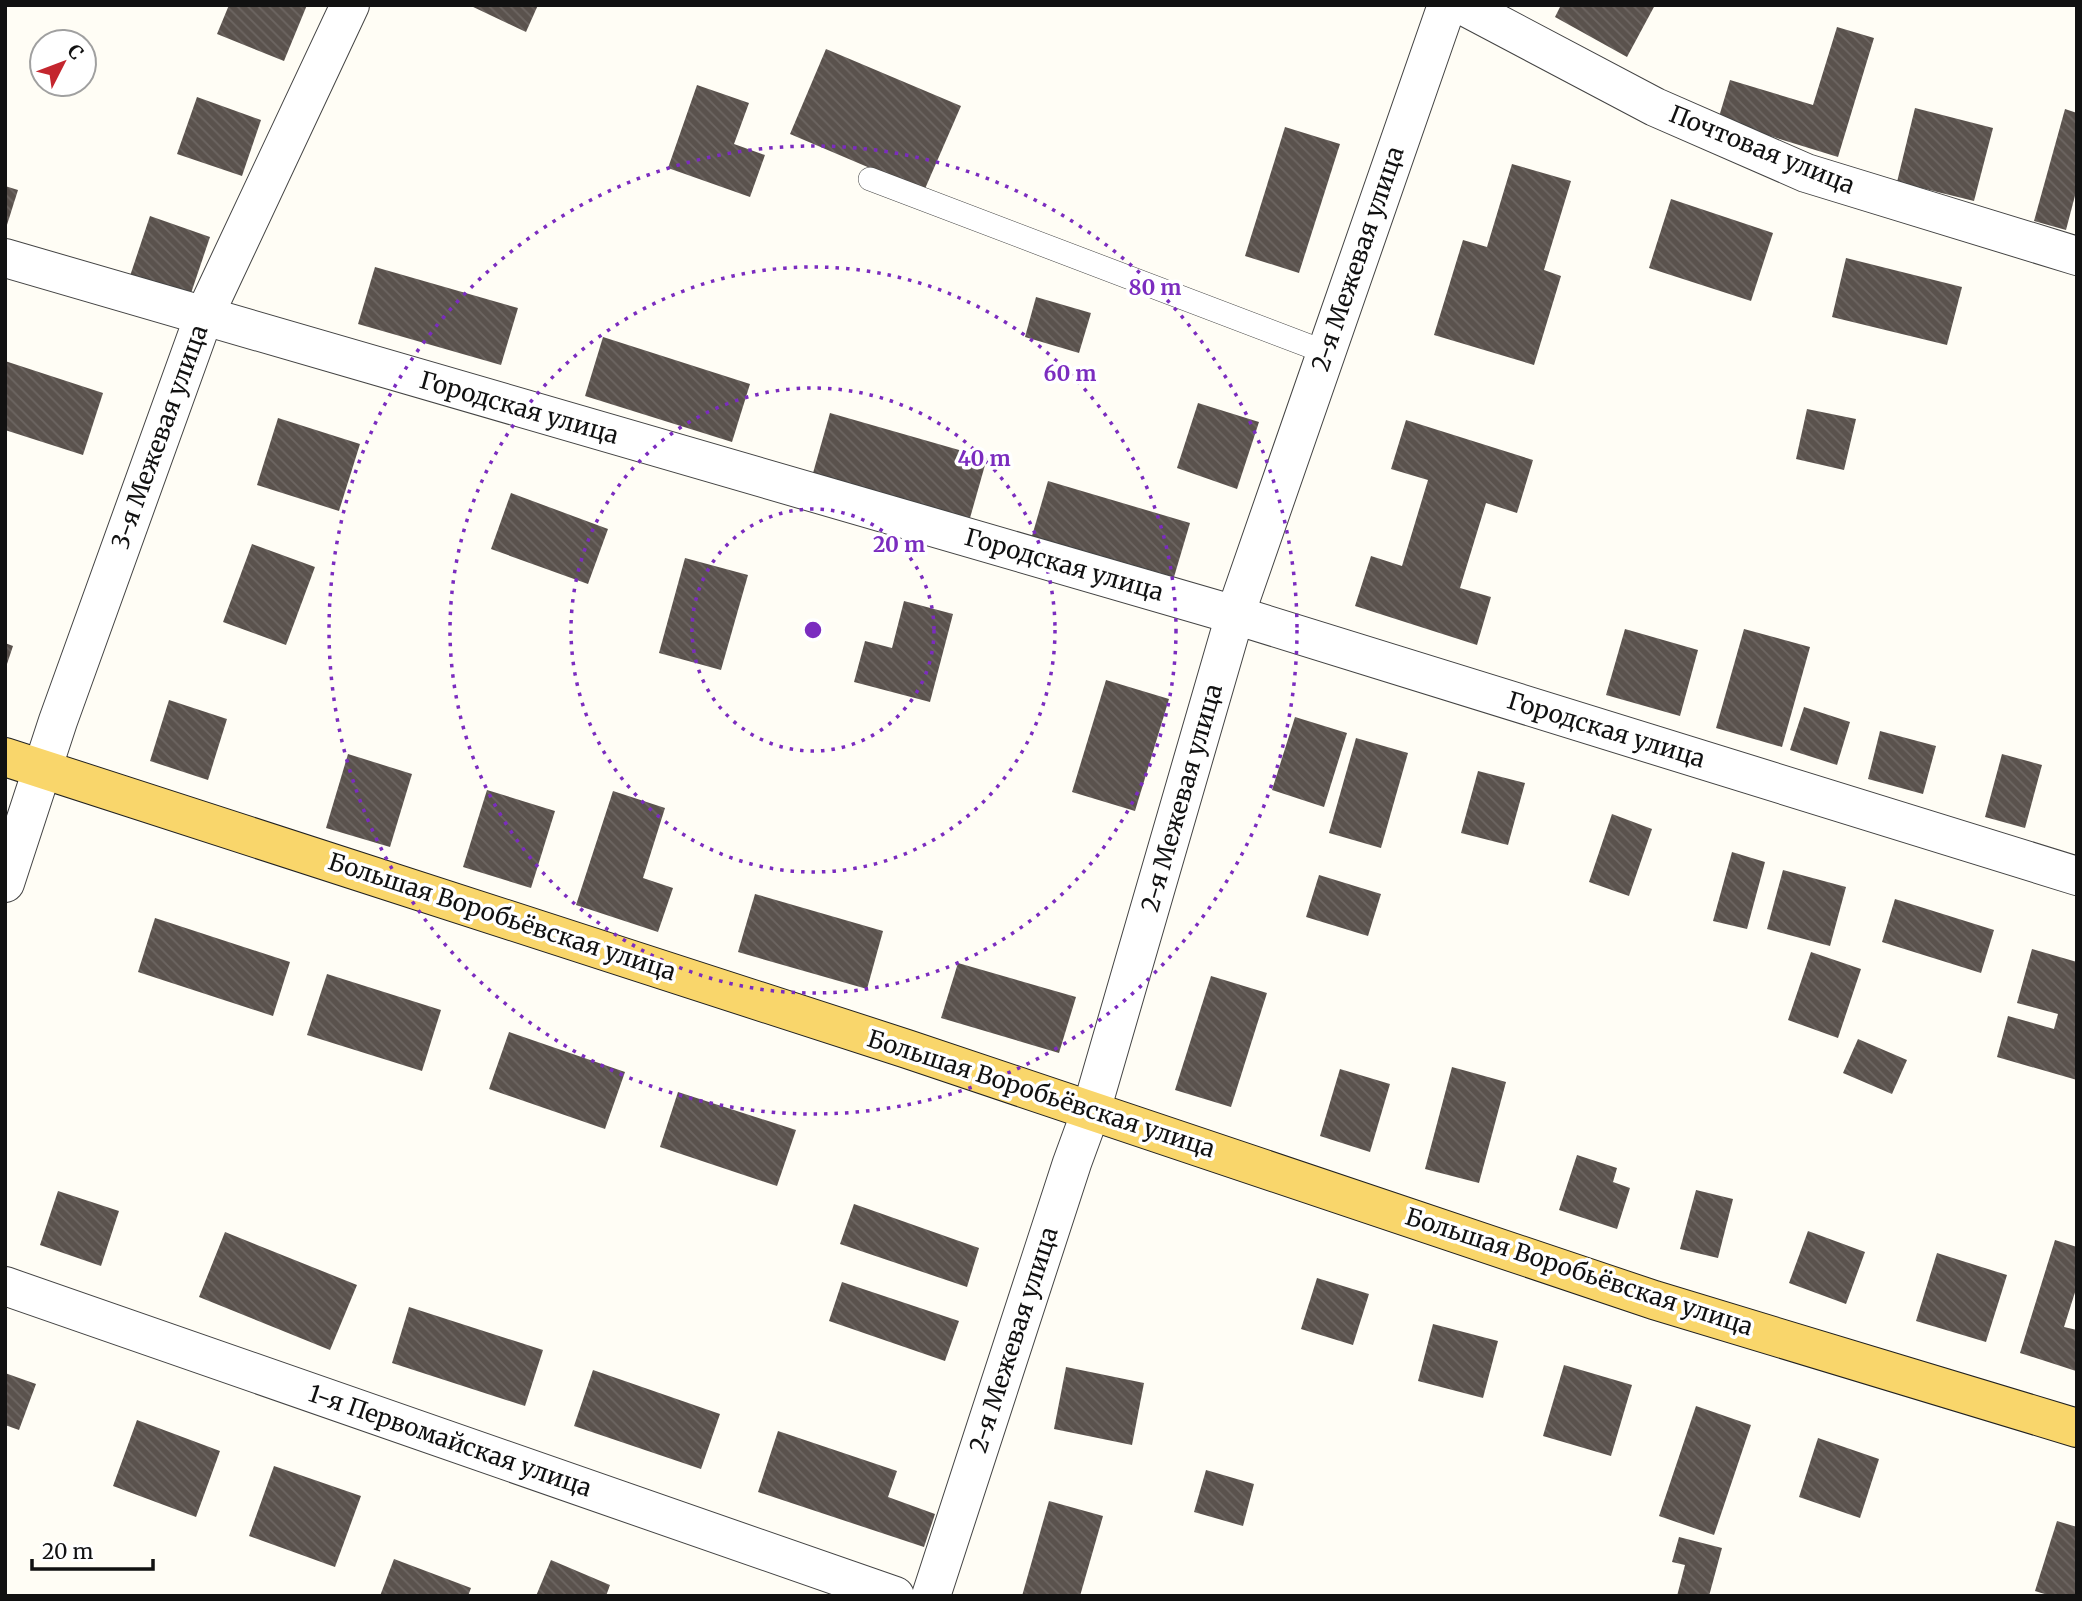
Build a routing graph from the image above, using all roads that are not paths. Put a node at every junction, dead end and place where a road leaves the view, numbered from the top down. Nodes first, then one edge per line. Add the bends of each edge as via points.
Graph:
1 (350, 5) edge
2 (1447, 5) edge
3 (1462, 5) edge
4 (870, 179) dead end
5 (2077, 257) edge
6 (5, 258) edge
7 (204, 316) junction
8 (1325, 352) junction
9 (1235, 615) junction
10 (5, 757) edge
11 (42, 768) junction
12 (2077, 876) edge
13 (5, 883) edge
14 (1091, 1111) junction
15 (5, 1286) edge
16 (2077, 1428) edge
17 (895, 1596) edge
18 (931, 1596) edge

1 - 7 street, 3-я Межевая улица
2 - 8 street, 2-я Межевая улица
3 - 5 street, Почтовая улица via 1655,107 1806,173
4 - 8 lane
6 - 7 street, Городская улица
7 - 9 street, Городская улица
7 - 11 street, 3-я Межевая улица
8 - 9 street, 2-я Межевая улица
9 - 12 street, Городская улица
9 - 14 street, 2-я Межевая улица
10 - 11 main road, Большая Воробьёвская улица
11 - 13 street, 3-я Межевая улица
11 - 14 main road, Большая Воробьёвская улица
14 - 16 main road, Большая Воробьёвская улица via 1654,1300
14 - 18 street, 2-я Межевая улица
15 - 17 street, 1-я Первомайская улица

